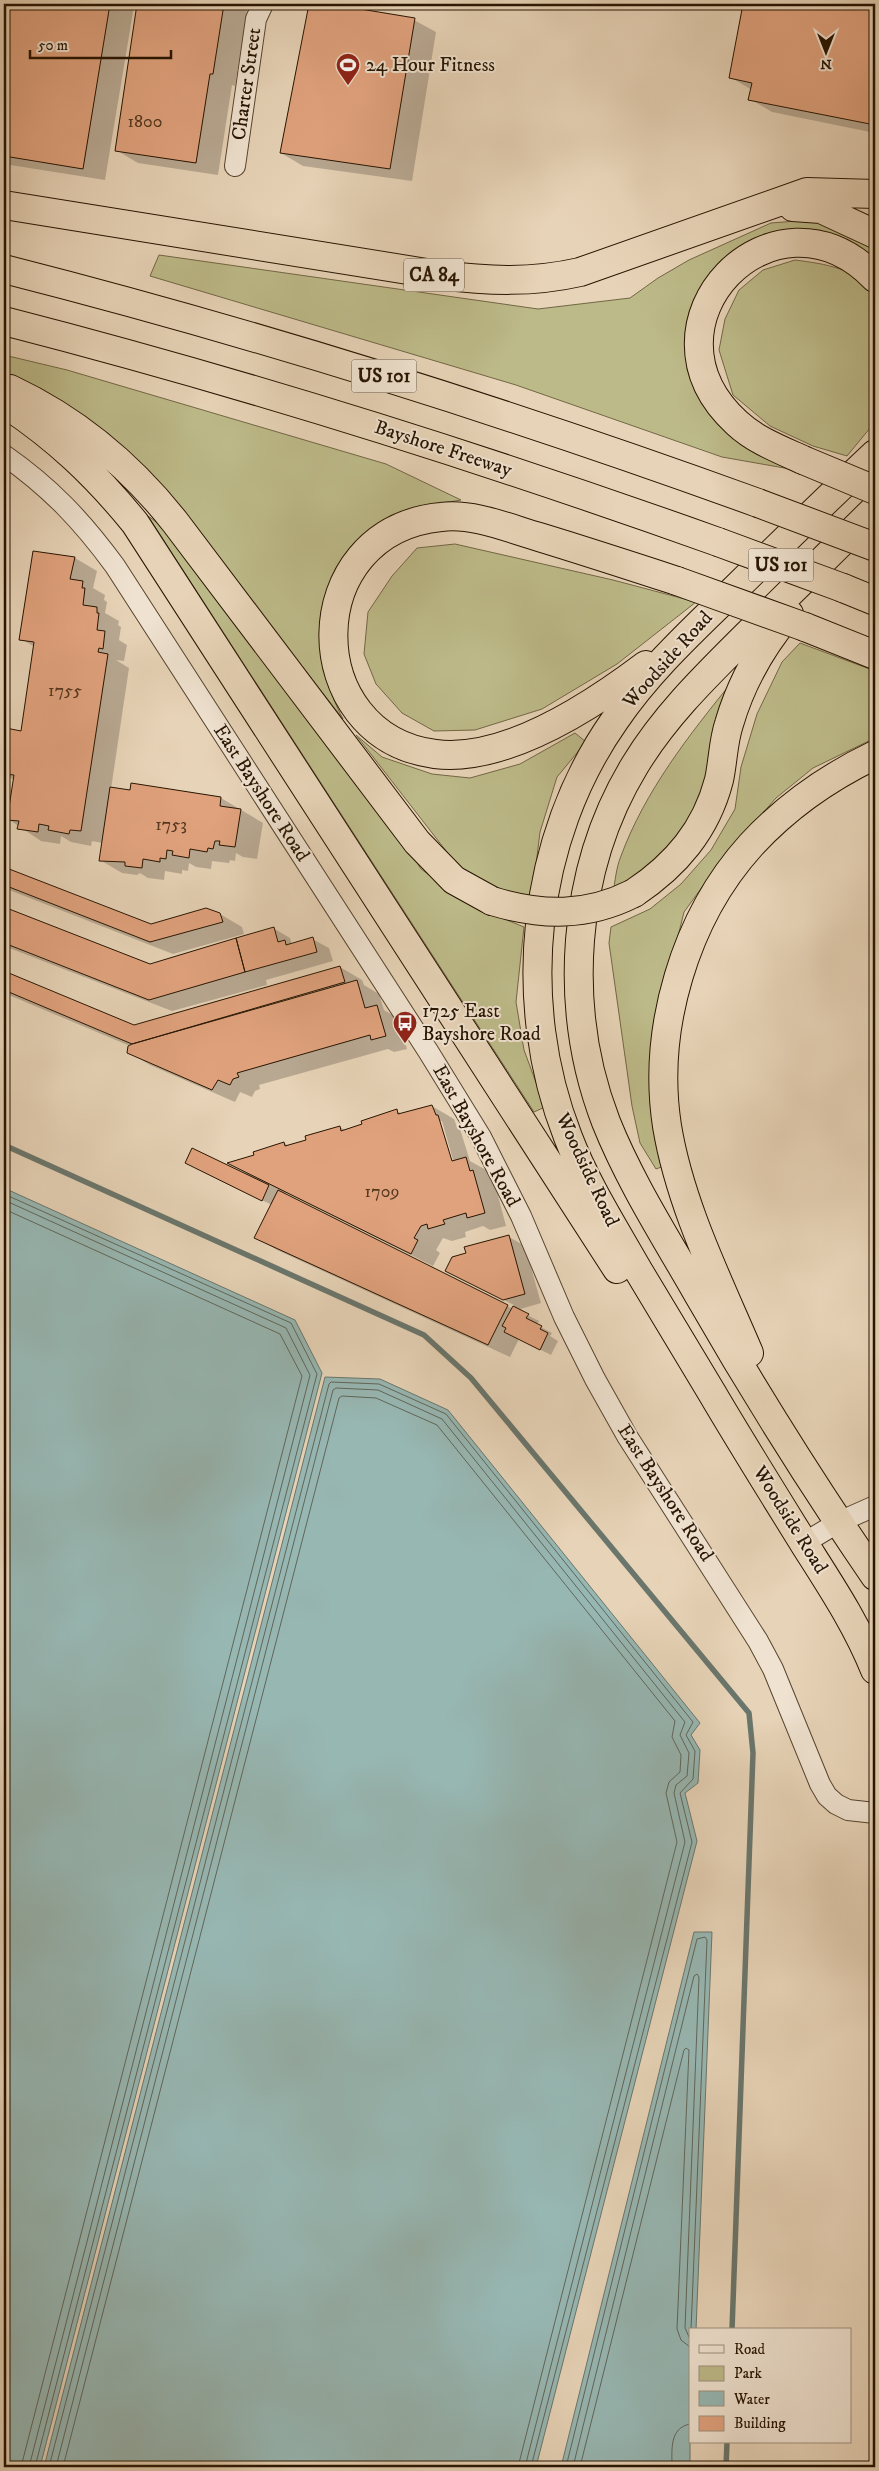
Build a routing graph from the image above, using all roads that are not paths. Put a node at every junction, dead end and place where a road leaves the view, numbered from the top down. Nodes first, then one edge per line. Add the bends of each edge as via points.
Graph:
1 (263, 4) edge
2 (235, 166) dead end
3 (875, 194) edge
4 (4, 205) edge
5 (764, 206) junction
6 (875, 234) edge
7 (4, 269) edge
8 (875, 278) edge
9 (4, 321) edge
10 (4, 387) edge
11 (4, 403) edge
12 (875, 438) edge
13 (875, 454) edge
14 (4, 455) edge
15 (840, 487) junction
16 (875, 490) edge
17 (875, 509) edge
18 (875, 514) edge
19 (875, 546) edge
20 (875, 601) edge
21 (717, 607) junction
22 (875, 655) edge
23 (875, 755) edge
24 (712, 1393) junction
25 (807, 1474) junction
26 (875, 1506) edge
27 (839, 1522) junction
28 (804, 1543) junction
29 (875, 1576) edge
30 (875, 1670) edge
31 (875, 1813) edge

1 - 2 street, Charter Street via 256,19
3 - 5 highway via 807,192
4 - 5 highway, CA 84 via 430,274 500,281 552,278 580,272
5 - 6 highway via 821,209
7 - 19 highway, US 101, bridge via 319,356 554,431
8 - 16 highway, bridge via 862,265 830,247 812,243 769,247 748,256 724,276 706,304 700,322 699,359 711,392 738,425 765,442
9 - 20 highway, Bayshore Freeway / US 101, bridge via 183,369 416,439 718,542
10 - 18 highway, bridge via 74,425 138,478 418,842 454,880 492,901 533,912 577,912 616,902 653,880 685,850 707,815 719,778 734,706 765,645
11 - 24 highway via 54,438 98,480 135,523 632,1293
12 - 15 highway
13 - 15 highway, Woodside Road
14 - 31 street, East Bayshore Road via 49,489 115,566 428,1051 501,1176 580,1350 611,1409 758,1640 820,1784 836,1804 848,1810
15 - 21 highway, Woodside Road
17 - 25 highway, Woodside Road via 684,697 648,743 620,793 598,845 585,900 579,956 580,1012 589,1068 618,1149 720,1332
21 - 22 highway, bridge via 643,667 571,714 517,740 458,754 418,750 382,733 356,706 338,670 333,651 334,612 340,591 363,554 398,527 444,516 491,522 677,581
21 - 24 highway, Woodside Road via 654,670 614,720 583,774 559,832 551,862 537,954 543,1048 557,1108 568,1138 602,1208
23 - 25 highway via 826,781 800,800 751,845 734,866 691,943 672,1007 667,1038 664,1096 667,1126 681,1184 748,1350
24 - 28 highway, Woodside Road
25 - 27 highway, Woodside Road
26 - 27 street
27 - 28 street
27 - 29 highway, Woodside Road
28 - 30 highway, Woodside Road via 855,1624

